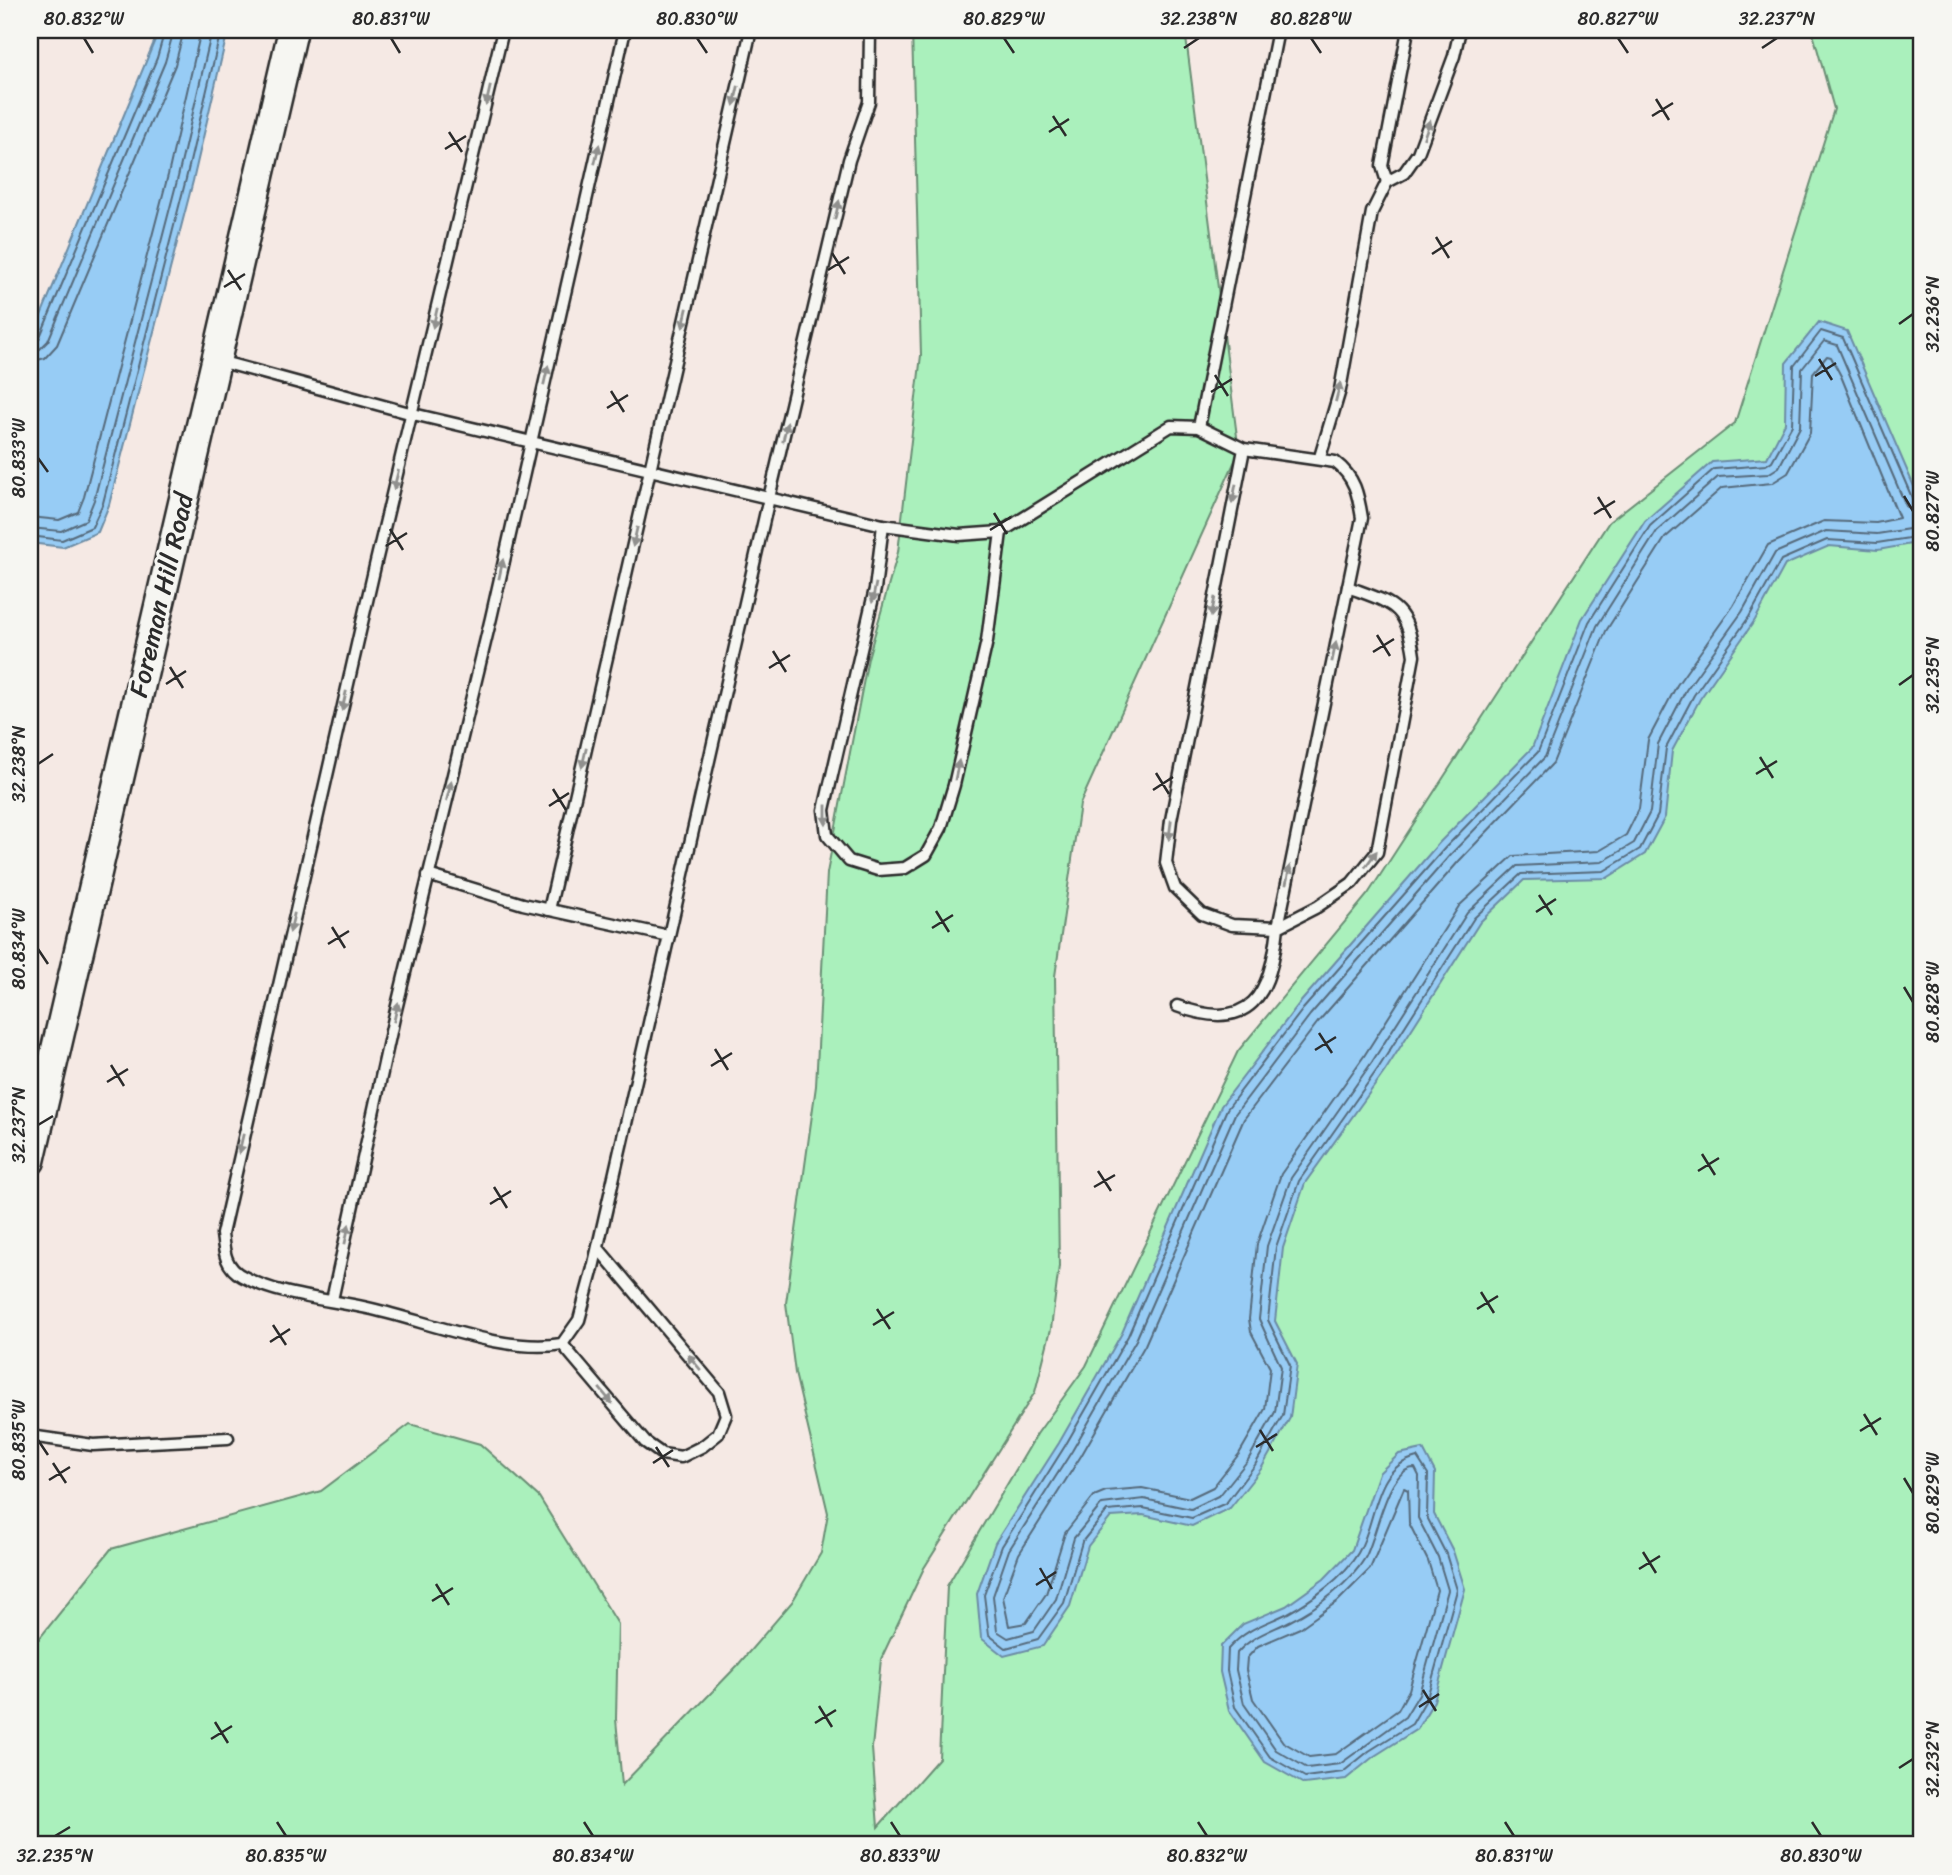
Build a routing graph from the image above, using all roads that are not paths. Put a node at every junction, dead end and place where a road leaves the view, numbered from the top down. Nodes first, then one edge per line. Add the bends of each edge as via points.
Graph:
1 (293, 30) edge
2 (503, 30) edge
3 (625, 30) edge
4 (751, 30) edge
5 (870, 30) edge
6 (1278, 30) edge
7 (1408, 30) edge
8 (1460, 30) edge
9 (1387, 182) junction
10 (216, 360) junction
11 (413, 414) junction
12 (1199, 427) junction
13 (530, 442) junction
14 (1244, 449) junction
15 (1320, 457) junction
16 (650, 470) junction
17 (769, 498) junction
18 (883, 525) junction
19 (1001, 532) junction
20 (1348, 587) junction
21 (428, 875) junction
22 (548, 910) junction
23 (1278, 927) junction
24 (669, 936) junction
25 (1177, 1006) dead end
26 (30, 1161) edge
27 (598, 1248) junction
28 (332, 1300) junction
29 (562, 1344) junction
30 (30, 1436) edge
31 (228, 1438) dead end

1 - 10 street, Foreman Hill Road
2 -> 11 lane
13 -> 3 lane
4 -> 16 lane
17 -> 5 lane via 849,160 869,102
6 - 12 lane
7 - 9 lane via 1382,166
9 -> 8 lane via 1404,173 1418,153
15 -> 9 lane via 1340,390 1372,212
10 - 11 lane
10 - 26 street, Foreman Hill Road
11 - 13 lane
11 -> 28 lane via 222,1234 226,1261 240,1275 281,1290
12 - 14 lane
12 - 19 lane via 1171,426
13 - 16 lane
21 -> 13 lane
14 - 15 lane
14 -> 23 lane via 1166,863 1175,888 1202,914 1232,925
15 - 20 lane via 1347,471 1358,491 1362,517
16 - 17 lane
16 -> 22 lane
17 - 18 lane
17 - 24 lane
18 - 19 lane via 959,535
18 -> 19 lane via 875,589 824,810 827,835 849,860 877,870 905,868 926,855 941,828 987,641
23 -> 20 lane
23 -> 20 lane via 1352,883 1377,852 1390,796 1414,656 1410,629 1398,608
21 - 22 lane
28 -> 21 lane
22 - 24 lane
23 - 25 lane via 1274,965 1262,992 1244,1010 1205,1016
24 - 27 lane
27 - 29 lane via 579,1320
29 -> 27 lane via 645,1442 662,1454 681,1457 718,1434 726,1415 719,1392
28 - 29 lane via 498,1340 544,1347
30 - 31 lane via 93,1445

